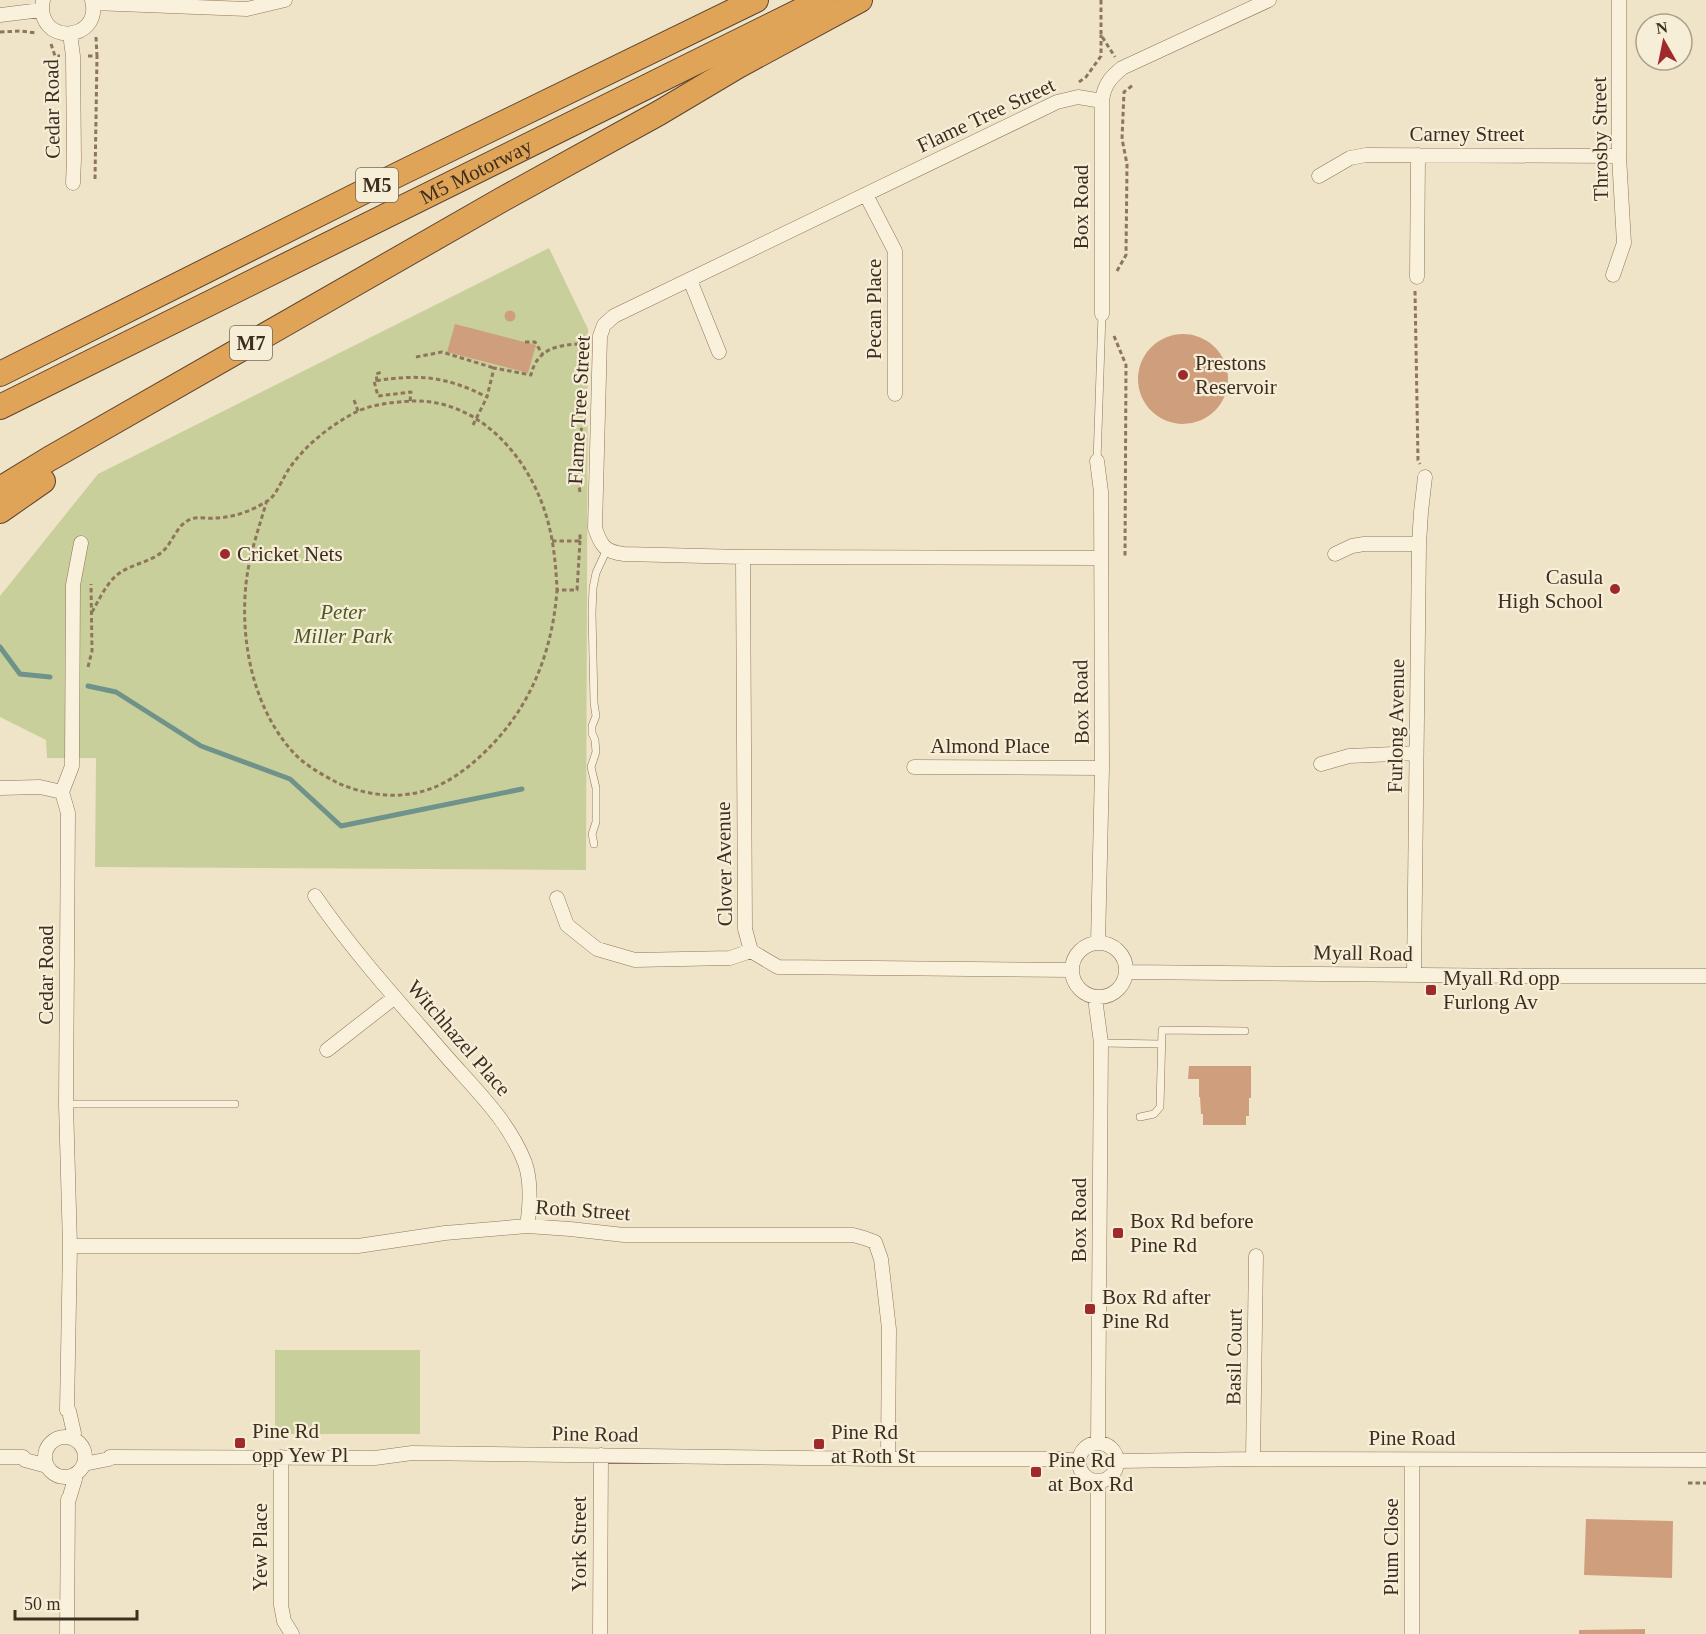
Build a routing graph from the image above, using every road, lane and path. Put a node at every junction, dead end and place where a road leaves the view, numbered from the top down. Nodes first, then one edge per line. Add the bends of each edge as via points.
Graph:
1 (285, 0) edge
2 (756, 0) edge
3 (822, 0) edge
4 (860, 0) edge
5 (1101, 0) edge
6 (1269, 0) edge
7 (1619, 0) edge
8 (93, 2) edge
9 (42, 5) edge
10 (0, 15) edge
11 (69, 34) junction
12 (1111, 52) dead end
13 (1133, 85) dead end
14 (1102, 101) junction
15 (1418, 155) junction
16 (1619, 156) junction
17 (1319, 176) dead end
18 (73, 183) dead end
19 (866, 195) junction
20 (503, 200) junction
21 (1116, 272) dead end
22 (1613, 275) dead end
23 (1417, 276) joint
24 (690, 280) junction
25 (1102, 314) joint
26 (1112, 332) dead end
27 (525, 342) dead end
28 (585, 344) dead end
29 (719, 352) dead end
30 (543, 355) junction
31 (416, 357) dead end
32 (494, 368) junction
33 (382, 372) dead end
34 (0, 374) edge
35 (377, 381) junction
36 (895, 394) dead end
37 (487, 397) junction
38 (354, 400) dead end
39 (410, 401) junction
40 (0, 407) edge
41 (358, 411) junction
42 (477, 419) junction
43 (473, 425) dead end
44 (1097, 460) joint
45 (1425, 477) joint
46 (0, 489) edge
47 (267, 500) junction
48 (0, 511) edge
49 (552, 541) junction
50 (580, 541) junction
51 (81, 543) dead end
52 (1419, 544) junction
53 (603, 545) junction
54 (1335, 554) dead end
55 (743, 557) junction
56 (1125, 557) dead end
57 (1100, 558) junction
58 (557, 590) junction
59 (92, 612) dead end
60 (1416, 753) junction
61 (1321, 764) dead end
62 (914, 767) dead end
63 (1102, 768) junction
64 (0, 788) edge
65 (62, 792) junction
66 (594, 844) dead end
67 (315, 896) dead end
68 (557, 898) dead end
69 (1098, 943) junction
70 (751, 951) junction
71 (1072, 970) junction
72 (1126, 972) junction
73 (1414, 975) junction
74 (1706, 976) edge
75 (395, 997) junction
76 (1095, 998) junction
77 (1245, 1031) dead end
78 (1101, 1043) junction
79 (1161, 1044) junction
80 (327, 1050) dead end
81 (66, 1104) junction
82 (235, 1104) dead end
83 (1140, 1117) dead end
84 (526, 1226) junction
85 (70, 1246) junction
86 (1256, 1256) dead end
87 (66, 1438) junction
88 (1098, 1443) junction
89 (46, 1449) junction
90 (83, 1449) junction
91 (601, 1455) junction
92 (0, 1457) edge
93 (23, 1457) junction
94 (110, 1457) junction
95 (281, 1457) junction
96 (1253, 1458) junction
97 (888, 1459) junction
98 (1412, 1460) junction
99 (1706, 1460) edge
100 (1079, 1461) junction
101 (1118, 1461) junction
102 (84, 1464) junction
103 (47, 1466) junction
104 (67, 1475) junction
105 (1098, 1482) junction
106 (1688, 1484) dead end
107 (1706, 1484) edge
108 (67, 1634) edge
109 (292, 1634) edge
110 (600, 1634) edge
111 (1098, 1634) edge
112 (1412, 1634) edge

1 - 8 street via 247,9
2 - 34 highway, M5 Motorway / M5
3 - 40 highway, M5 Motorway / M5
4 - 20 highway
5 - 12 path via 1101,35
6 - 14 street via 1122,68 1104,87
7 - 16 street, Throsby Street
8 - 11 street via 91,20 78,32
9 - 10 street
9 - 11 street via 48,25
11 - 18 street, Cedar Road via 74,56
13 - 21 path via 1124,92 1122,139 1127,164 1126,255
14 - 19 street, Flame Tree Street via 1077,97 1057,102
14 - 25 street, Box Road
15 - 16 street, Carney Street
15 - 17 street, Carney Street via 1350,158
15 - 23 street
16 - 22 street, Throsby Street via 1624,243
19 - 24 street, Flame Tree Street
19 - 36 street, Pecan Place via 895,250
20 - 46 highway, M7
20 - 48 highway via 57,471
23 - 45 path via 1414,297 1418,460
24 - 29 street
24 - 53 street, Flame Tree Street via 614,316 604,325 600,336 595,528
25 - 44 lane
26 - 56 path via 1126,365
27 - 30 path via 535,342
28 - 30 path via 558,346
30 - 32 path via 537,358 531,375
31 - 32 path via 442,352
32 - 37 path
33 - 35 path via 376,374
35 - 37 path via 428,377
35 - 39 path via 378,396 411,392
37 - 42 path
38 - 41 path
39 - 41 path
39 - 42 path via 451,406
41 - 47 path via 328,429 300,455
42 - 43 path
42 - 49 path via 517,456 534,484
44 - 57 street, Box Road via 1101,492
45 - 52 street, Furlong Avenue
47 - 58 path via 246,585 246,640 251,667 260,698 276,730 293,752 348,787 373,794 421,792 445,783 493,746 514,720 537,676 551,637
47 - 59 path via 238,516 186,522 160,554 116,575
49 - 50 path
49 - 58 path
50 - 53 path
50 - 58 path via 577,590
51 - 65 street via 73,585 72,766
52 - 54 street via 1364,544
52 - 60 street, Furlong Avenue
53 - 55 street via 612,553
53 - 66 lane via 594,580 592,613 596,716 592,733 596,752 591,767 596,788
55 - 57 street
55 - 70 street, Clover Avenue via 745,929
57 - 63 street, Box Road
60 - 61 street via 1348,756
60 - 73 street, Furlong Avenue
62 - 63 street, Almond Place
63 - 69 street, Box Road
64 - 65 street
65 - 81 street, Cedar Road via 68,813
67 - 75 street, Witchhazel Place
68 - 70 street via 567,926 597,949 635,960 730,958
69 - 71 street via 1081,949
69 - 72 street via 1107,944 1122,955
70 - 71 street, Clover Avenue via 778,968
71 - 76 street via 1079,989
72 - 73 street, Myall Road
72 - 76 street via 1120,989 1104,998
73 - 74 street, Myall Road
75 - 80 street
75 - 84 street, Witchhazel Place via 501,1118 525,1164 530,1206
76 - 78 street, Box Road
77 - 79 lane via 1162,1030
78 - 79 lane
78 - 88 street, Box Road
79 - 83 lane via 1160,1107 1154,1114
81 - 82 lane
81 - 85 street, Cedar Road
84 - 85 street, Roth Street via 358,1246
84 - 97 street, Roth Street via 624,1235 853,1235 875,1242 881,1259 889,1329
85 - 87 street, Cedar Road via 67,1410 74,1433
86 - 96 street, Basil Court
87 - 89 street via 52,1442
87 - 90 street via 81,1444
88 - 100 street via 1084,1449
88 - 101 street via 1112,1449
89 - 93 street
89 - 103 street
90 - 94 street, Pine Road
90 - 102 street
91 - 95 street, Pine Road via 412,1453 375,1458
91 - 97 street, Pine Road
91 - 110 street, York Street
92 - 93 street
93 - 103 street
94 - 95 street, Pine Road
94 - 102 street, Pine Road
95 - 109 street, Yew Place via 281,1605
96 - 98 street, Pine Road
96 - 101 street, Pine Road
97 - 100 street, Pine Road
98 - 99 street, Pine Road
98 - 112 street, Plum Close
100 - 105 street via 1086,1477
101 - 105 street via 1113,1475
102 - 104 street
103 - 104 street via 54,1474
104 - 108 street via 75,1479 68,1499
105 - 111 street
106 - 107 path

